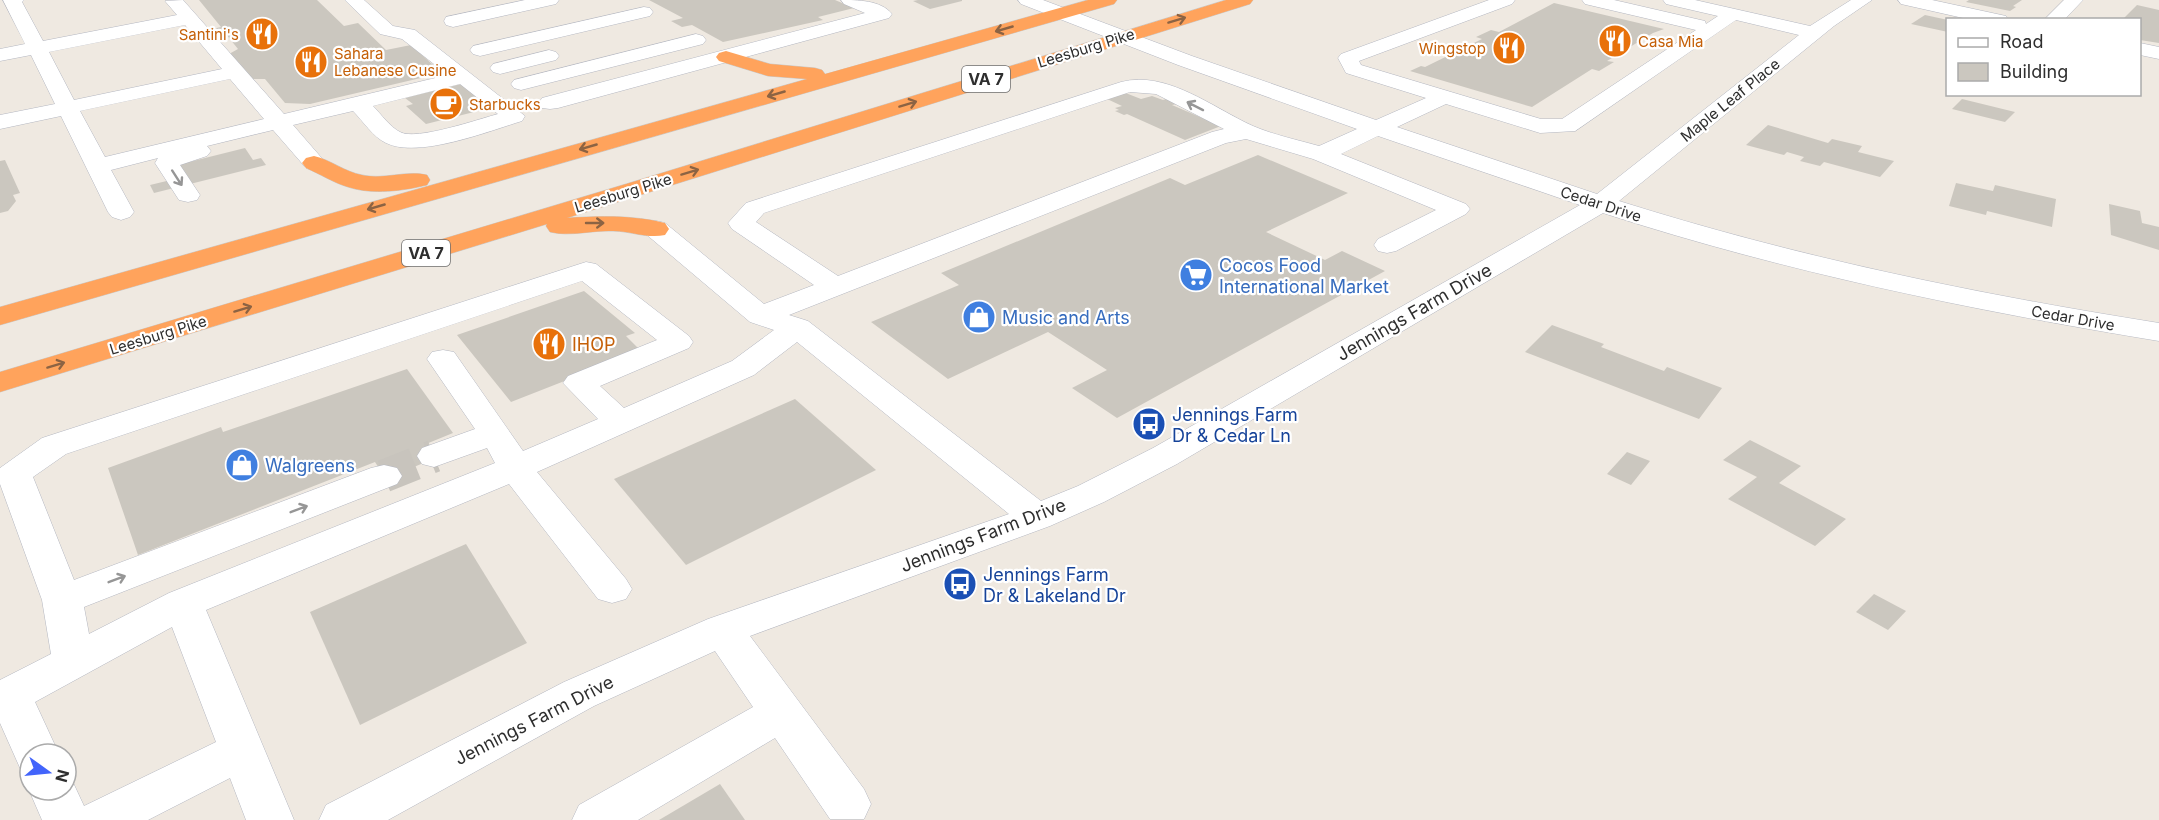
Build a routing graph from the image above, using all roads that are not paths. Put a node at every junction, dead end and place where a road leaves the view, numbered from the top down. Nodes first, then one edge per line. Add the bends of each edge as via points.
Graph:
1 (13, 0) edge
2 (172, 0) edge
3 (354, 0) edge
4 (550, 0) edge
5 (850, 0) edge
6 (1027, 0) edge
7 (1108, 0) edge
8 (1244, 0) edge
9 (1506, 0) edge
10 (1591, 0) edge
11 (1672, 0) edge
12 (1828, 0) edge
13 (1907, 0) edge
14 (2074, 0) edge
15 (1859, 3) edge
16 (642, 6) edge
17 (1060, 13) junction
18 (1733, 14) junction
19 (1990, 18) edge
20 (2055, 18) edge
21 (187, 19) junction
22 (453, 21) dead end
23 (1712, 28) junction
24 (1814, 33) junction
25 (1121, 37) junction
26 (696, 40) junction
27 (37, 48) junction
28 (2141, 49) edge
29 (480, 50) dead end
30 (568, 51) dead end
31 (2159, 53) edge
32 (0, 55) edge
33 (726, 57) junction
34 (870, 67) junction
35 (500, 68) dead end
36 (235, 72) junction
37 (465, 77) junction
38 (521, 84) dead end
39 (1445, 97) junction
40 (358, 103) junction
41 (550, 103) dead end
42 (70, 113) junction
43 (702, 115) junction
44 (0, 123) edge
45 (282, 126) junction
46 (1377, 128) junction
47 (1247, 132) junction
48 (0, 135) edge
49 (1321, 154) junction
50 (553, 157) junction
51 (314, 163) joint
52 (97, 166) junction
53 (634, 189) junction
54 (188, 195) dead end
55 (1600, 204) junction
56 (120, 212) dead end
57 (656, 229) junction
58 (495, 232) junction
59 (254, 242) junction
60 (1387, 245) dead end
61 (836, 287) junction
62 (0, 297) edge
63 (0, 316) edge
64 (760, 316) junction
65 (797, 327) junction
66 (2159, 332) edge
67 (443, 360) dead end
68 (0, 382) edge
69 (620, 422) junction
70 (495, 433) junction
71 (434, 456) tunnel mouth
72 (515, 468) junction
73 (384, 476) tunnel mouth
74 (1037, 517) junction
75 (612, 589) dead end
76 (62, 600) junction
77 (183, 603) junction
78 (723, 630) junction
79 (73, 662) junction
80 (5, 699) edge
81 (782, 712) junction
82 (29, 742) edge
83 (243, 750) junction
84 (58, 802) edge
85 (847, 804) dead end
86 (66, 820) edge
87 (101, 820) edge
88 (270, 820) edge
89 (343, 820) edge
90 (596, 820) edge

1 - 27 street
2 - 21 street
3 - 37 street via 387,30 408,34
4 - 22 street
5 - 33 street via 883,14
6 - 17 street, Cedar Drive
7 - 17 highway, VA 7
25 -> 8 highway, Leesburg Pike / VA 7
9 - 39 street via 1348,58 1353,69
10 - 23 street
11 - 18 street
12 - 15 street
13 - 19 street
14 - 20 street
15 - 24 street, Maple Leaf Place
16 - 26 street
16 - 29 street
17 - 25 street, Cedar Drive
17 -> 34 highway, VA 7
18 - 23 street
18 - 24 street
21 - 27 street
21 - 36 street
23 - 39 street via 1567,126 1540,126
24 - 55 street, Maple Leaf Place
25 - 46 street, Cedar Drive
53 -> 25 highway, Leesburg Pike / VA 7
26 - 33 street
26 - 38 street
27 - 32 street
27 - 42 street
28 - 31 street
30 - 35 street
33 - 34 highway via 795,74
33 - 41 street
33 - 43 highway via 741,78 739,89
34 -> 43 highway, VA 7
36 - 42 street
36 - 45 street
37 - 40 street
37 - 40 street via 514,116 410,141 394,138
39 - 46 street
40 - 45 street
42 - 44 street
42 - 48 street
42 - 52 street
43 -> 50 highway, VA 7
45 - 51 street
45 - 52 street
45 -> 54 street via 167,163
46 - 49 street
46 - 55 street, Cedar Drive
47 - 49 street
47 - 61 street via 1220,137
47 -> 61 street via 1160,88 1128,86 755,208 741,223
49 - 60 street via 1456,209
50 - 51 highway via 382,184 348,180
50 -> 59 highway, VA 7
52 - 56 street
53 - 57 highway via 636,208
53 - 58 highway, Leesburg Pike / VA 7
55 - 66 street, Cedar Drive via 1819,267 1992,304
55 - 74 street, Jennings Farm Drive via 1165,456
58 -> 57 highway via 593,223
57 - 64 street
68 -> 58 highway, Leesburg Pike / VA 7
59 - 62 highway
59 - 63 highway, VA 7
61 - 64 street
64 - 65 street
65 - 69 street via 743,368
65 - 74 street
67 - 70 street
69 - 72 street
69 - 76 street via 579,383 678,342 586,270 54,446 14,474
70 - 71 street
70 - 72 street
72 - 75 street
72 - 77 street
76 -> 73 street
74 - 78 street, Jennings Farm Drive
76 - 79 street
77 - 79 street
77 - 83 street
78 - 81 street
78 - 89 street, Jennings Farm Drive via 579,694
79 - 80 street
80 - 82 street
81 - 85 street
81 - 90 street
83 - 87 street
83 - 88 street
84 - 86 street

